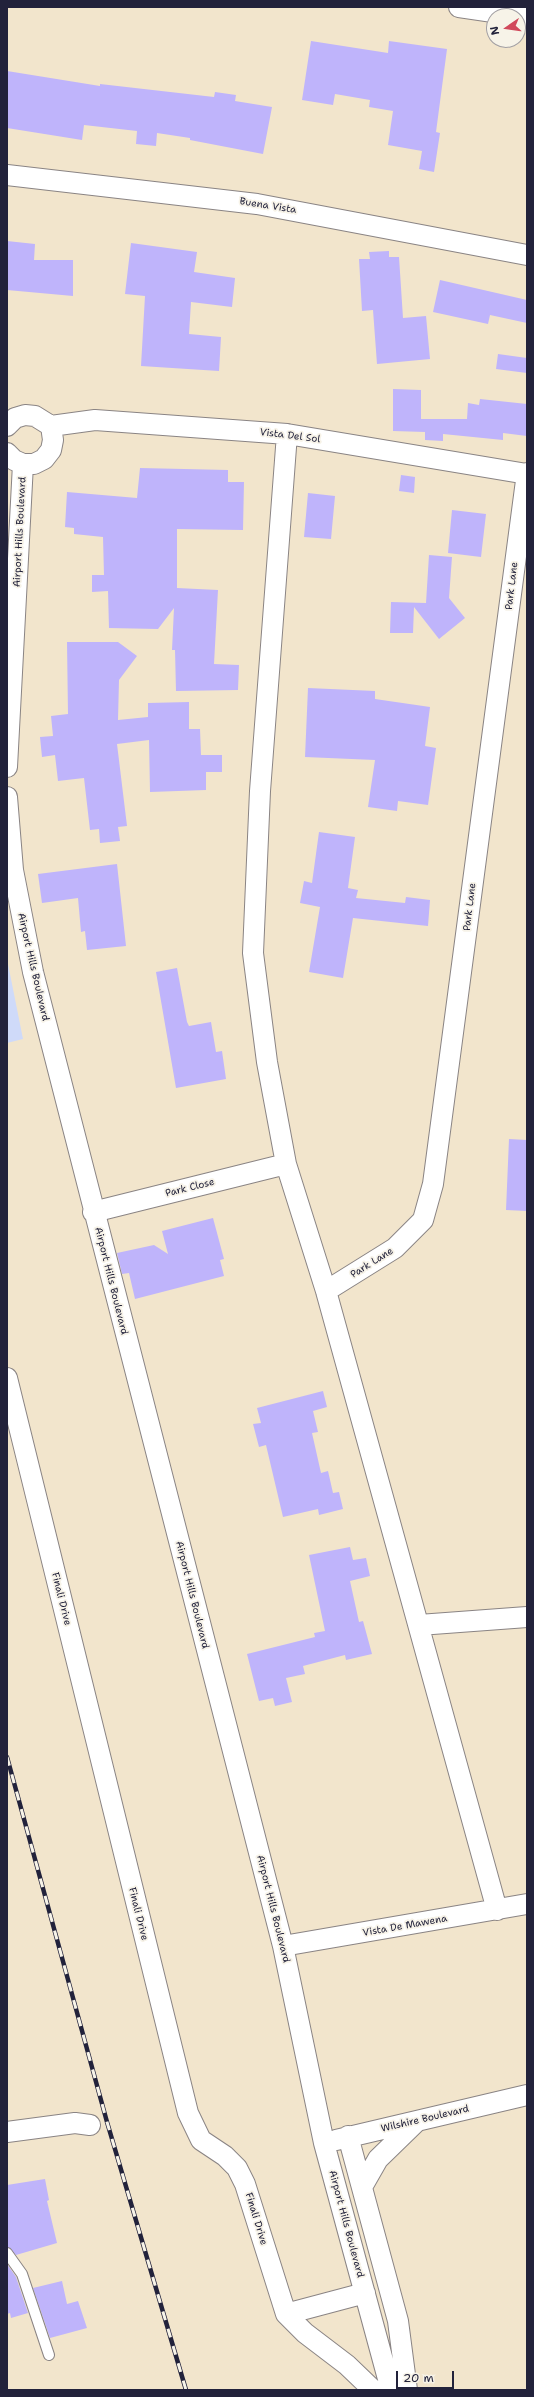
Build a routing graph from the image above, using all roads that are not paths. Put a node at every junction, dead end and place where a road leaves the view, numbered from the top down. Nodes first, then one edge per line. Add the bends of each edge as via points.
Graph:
1 (460, 7) edge
2 (527, 17) edge
3 (7, 175) edge
4 (527, 255) edge
5 (7, 426) edge
6 (50, 426) junction
7 (287, 434) junction
8 (7, 453) edge
9 (24, 464) junction
10 (527, 473) edge
11 (7, 768) edge
12 (7, 797) edge
13 (286, 1164) junction
14 (93, 1212) junction
15 (326, 1291) junction
16 (7, 1378) edge
17 (527, 1617) edge
18 (419, 1625) junction
19 (527, 1904) edge
20 (497, 1910) junction
21 (283, 1946) junction
22 (527, 2095) edge
23 (417, 2122) junction
24 (90, 2126) dead end
25 (7, 2132) edge
26 (348, 2136) junction
27 (324, 2143) junction
28 (362, 2187) junction
29 (7, 2253) edge
30 (365, 2293) junction
31 (286, 2314) junction
32 (49, 2356) dead end
33 (373, 2390) edge
34 (391, 2390) edge
35 (407, 2390) edge

1 - 2 street
3 - 4 street, Buena Vista via 257,204
5 - 6 street via 15,418 25,414 35,416
6 - 7 street, Vista Del Sol via 95,420
6 - 9 street via 53,440 44,459 34,464
7 - 10 street, Vista Del Sol
7 - 13 street via 260,791 253,952 267,1062
8 - 9 street via 14,460
9 - 11 street, Airport Hills Boulevard
10 - 15 street, Park Lane via 433,1184 423,1220 395,1248
12 - 14 street, Airport Hills Boulevard via 13,870 33,972
13 - 14 street, Park Close
13 - 15 street
14 - 21 street, Airport Hills Boulevard
15 - 18 street
16 - 31 street, Finali Drive via 188,2113 201,2140 225,2156 237,2168 245,2184
17 - 18 street
18 - 20 street
19 - 20 street, Vista De Mawena
20 - 21 street, Vista De Mawena
21 - 27 street, Airport Hills Boulevard
22 - 23 street, Wilshire Boulevard
23 - 26 street, Wilshire Boulevard
23 - 28 street via 378,2158
24 - 25 street via 75,2123
26 - 27 street, Wilshire Boulevard
26 - 28 street
27 - 30 street, Airport Hills Boulevard
28 - 35 street via 398,2321
29 - 32 lane via 22,2274
30 - 31 street
30 - 34 street, Airport Hills Boulevard
31 - 33 street, Finali Drive

